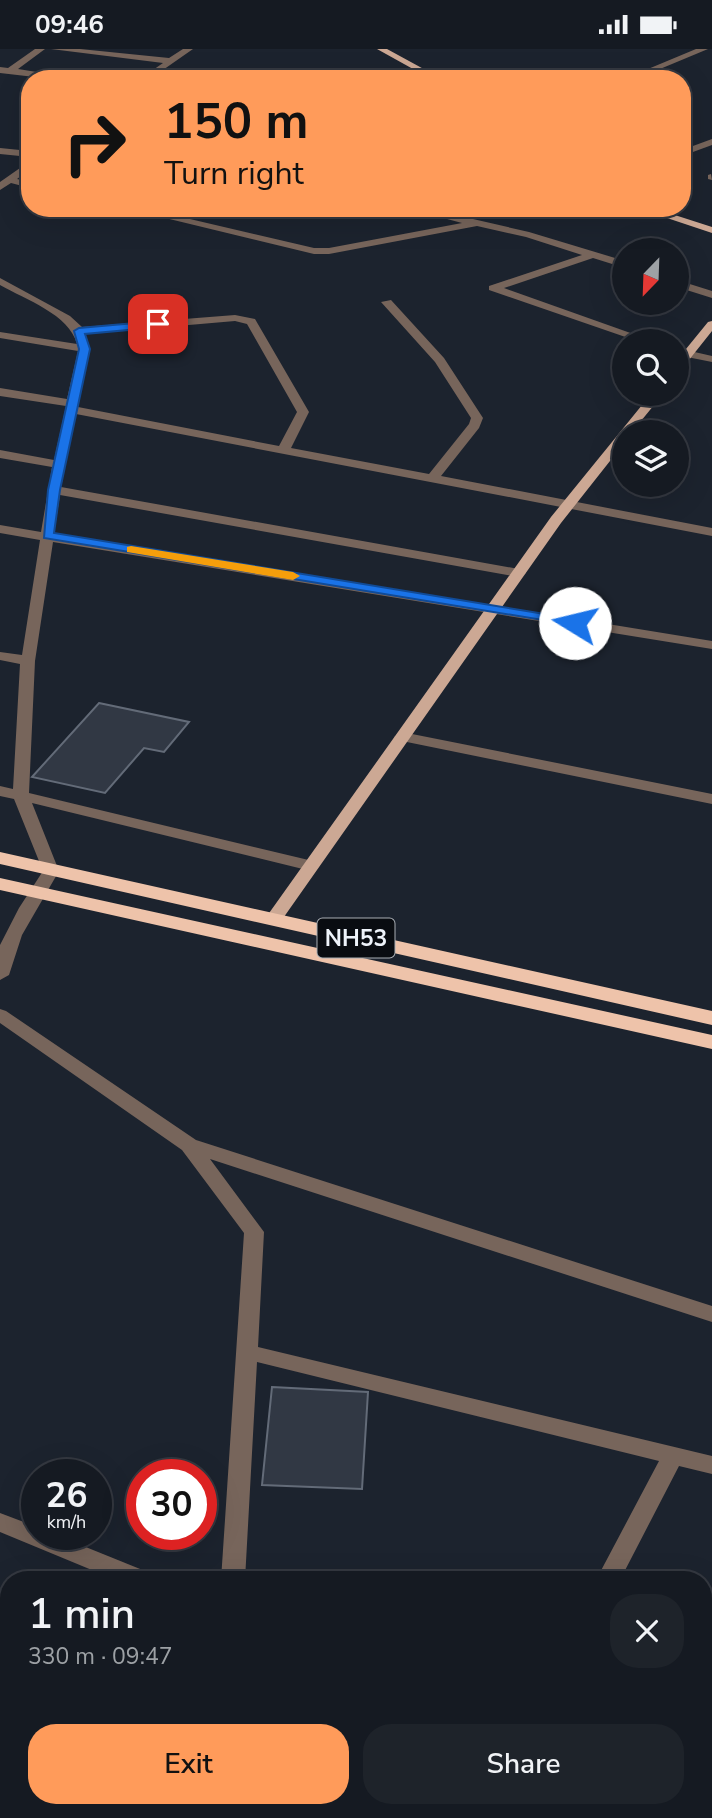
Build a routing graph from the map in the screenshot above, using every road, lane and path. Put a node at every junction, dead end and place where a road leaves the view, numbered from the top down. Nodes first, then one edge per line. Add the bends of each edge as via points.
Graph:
1 (41, 49) edge
2 (55, 49) edge
3 (189, 49) edge
4 (381, 49) edge
5 (704, 49) edge
6 (172, 61) junction
7 (158, 70) edge
8 (421, 70) edge
9 (651, 70) edge
10 (5, 71) edge
11 (712, 142) edge
12 (691, 150) edge
13 (0, 151) edge
14 (21, 153) edge
15 (21, 171) edge
16 (4, 183) edge
17 (168, 217) edge
18 (451, 217) edge
19 (671, 217) edge
20 (477, 223) junction
21 (712, 230) edge
22 (593, 255) junction
23 (612, 261) edge
24 (0, 281) edge
25 (690, 287) edge
26 (712, 295) edge
27 (387, 302) dead end
28 (712, 324) edge
29 (612, 329) edge
30 (79, 331) junction
31 (0, 335) edge
32 (689, 346) edge
33 (84, 349) junction
34 (689, 354) edge
35 (712, 359) edge
36 (0, 392) edge
37 (647, 406) edge
38 (73, 407) junction
39 (636, 420) edge
40 (284, 449) junction
41 (612, 449) edge
42 (0, 454) edge
43 (60, 465) junction
44 (433, 478) junction
45 (54, 490) junction
46 (569, 504) junction
47 (0, 529) edge
48 (712, 532) edge
49 (48, 536) junction
50 (519, 573) junction
51 (493, 610) junction
52 (712, 645) edge
53 (0, 656) edge
54 (28, 661) junction
55 (402, 737) junction
56 (0, 791) edge
57 (21, 797) junction
58 (712, 799) edge
59 (0, 849) edge
60 (9, 860) edge
61 (311, 866) junction
62 (51, 871) junction
63 (0, 884) edge
64 (37, 892) junction
65 (273, 920) junction
66 (1, 964) edge
67 (0, 1015) edge
68 (712, 1019) edge
69 (712, 1042) edge
70 (189, 1145) junction
71 (712, 1314) edge
72 (247, 1352) junction
73 (673, 1455) junction
74 (712, 1465) edge
75 (0, 1522) edge
76 (119, 1571) edge
77 (234, 1571) edge
78 (613, 1571) edge

1 - 10 street
2 - 6 street
3 - 6 street
4 - 8 main road
5 - 9 street
6 - 7 street
11 - 12 street
13 - 14 street
15 - 16 street
17 - 20 street via 314,251
18 - 20 street
19 - 21 main road
20 - 22 street
22 - 23 street
22 - 29 street via 493,288
24 - 30 street
25 - 26 street
27 - 44 street via 440,360 477,418
28 - 32 main road
30 - 33 street
30 - 40 street via 235,318 251,321 303,412
31 - 33 street
33 - 38 street
34 - 35 street
36 - 38 street
37 - 39 main road
38 - 40 street
38 - 43 street
40 - 44 street
41 - 46 main road
42 - 43 street
43 - 45 street
44 - 46 street
45 - 49 street
45 - 50 street
46 - 48 street
46 - 50 main road
47 - 49 street
49 - 51 street
49 - 54 street
50 - 51 main road
51 - 52 street
51 - 55 main road
53 - 54 street
54 - 57 street
55 - 58 street
55 - 61 main road
56 - 57 street
57 - 61 street
57 - 62 street
59 - 60 highway
60 - 62 highway, NH53
61 - 65 main road
62 - 64 street
62 - 65 highway, NH53
63 - 64 highway, NH53
64 - 66 street
64 - 69 highway, NH53
65 - 68 highway, NH53
67 - 70 street
70 - 71 street
70 - 72 street via 254,1231
72 - 73 street
72 - 77 street
73 - 74 street
73 - 78 street
75 - 76 street

